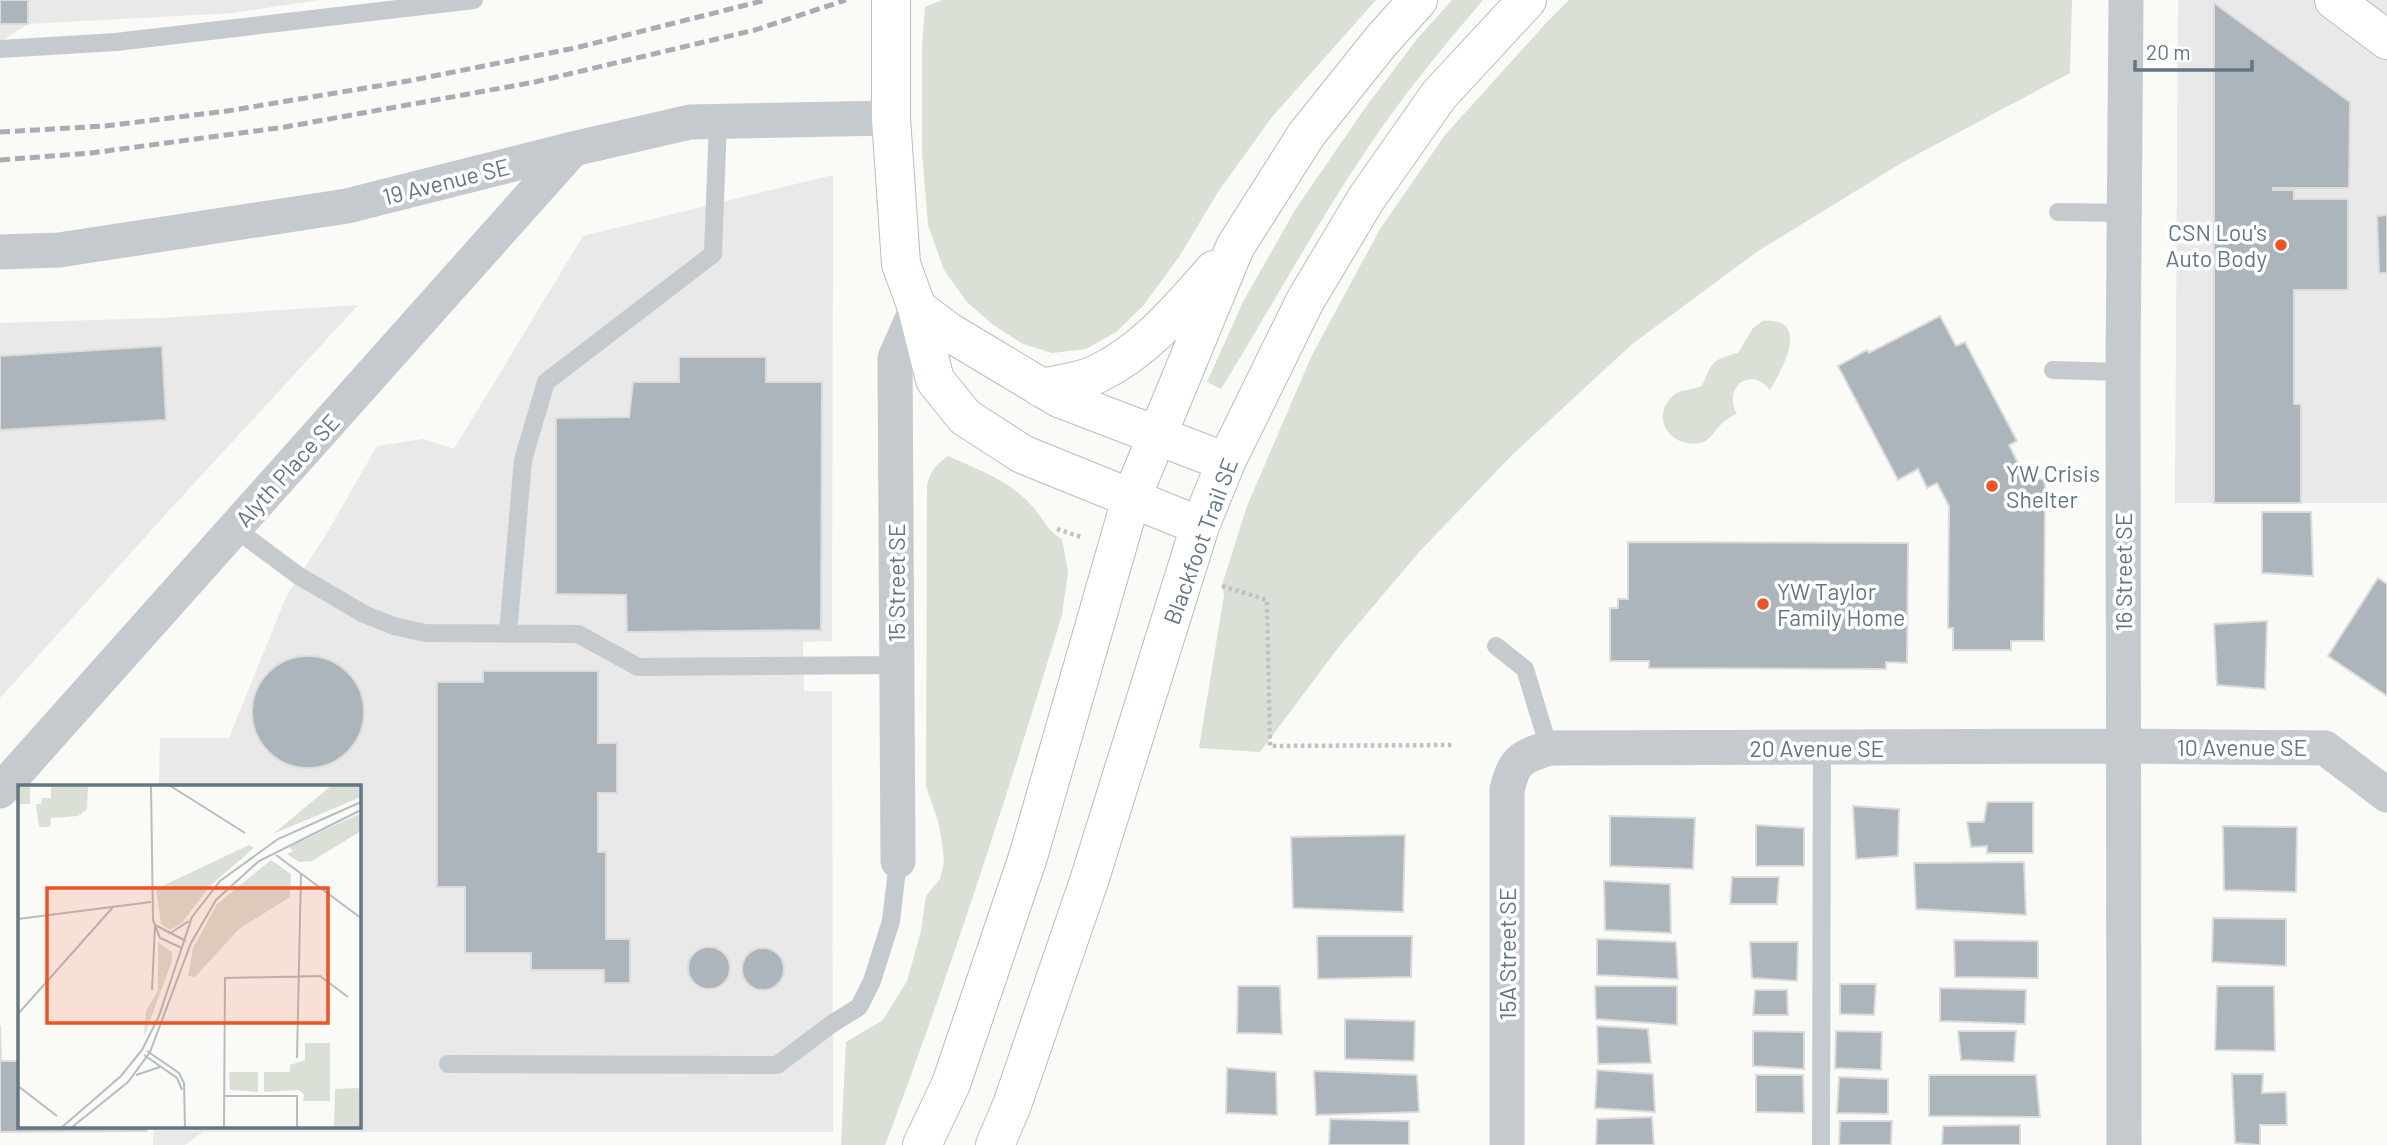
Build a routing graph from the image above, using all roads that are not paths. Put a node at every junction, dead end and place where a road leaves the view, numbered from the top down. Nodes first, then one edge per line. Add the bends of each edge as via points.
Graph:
1 (474, 0) edge
2 (891, 0) edge
3 (1418, 0) edge
4 (1527, 0) edge
5 (2126, 0) edge
6 (2334, 0) edge
7 (2387, 40) edge
8 (0, 49) edge
9 (891, 118) junction
10 (718, 122) junction
11 (573, 149) junction
12 (2058, 212) dead end
13 (2124, 213) junction
14 (1235, 247) junction
15 (0, 252) edge
16 (917, 309) junction
17 (2053, 370) dead end
18 (2123, 372) junction
19 (1041, 388) junction
20 (1157, 437) junction
21 (1226, 462) junction
22 (1131, 499) junction
23 (1200, 526) junction
24 (234, 528) junction
25 (508, 633) junction
26 (1496, 646) dead end
27 (896, 665) junction
28 (2123, 746) junction
29 (1549, 748) junction
30 (1822, 748) junction
31 (1515, 765) joint
32 (0, 791) edge
33 (2387, 795) edge
34 (898, 861) joint
35 (447, 1064) dead end
36 (922, 1145) edge
37 (995, 1145) edge
38 (1507, 1145) edge
39 (1821, 1145) edge
40 (2124, 1145) edge

1 - 8 lane via 116,42
2 - 9 main road
3 - 14 main road via 1306,135
4 - 21 main road, Blackfoot Trail SE via 1439,95 1366,199 1305,301
5 - 13 street, 16 Street SE
6 - 7 main road
9 - 10 street, 19 Avenue SE
9 - 16 main road via 901,264
10 - 11 street, 19 Avenue SE via 690,122
10 - 25 lane via 713,254 546,382 523,460
11 - 15 street, 19 Avenue SE via 347,206 59,250
11 - 24 street, Alyth Place SE
12 - 13 lane
13 - 18 street, 16 Street SE
14 - 19 main road via 1168,322 1128,356 1093,376
14 - 20 main road
16 - 19 main road
16 - 22 main road via 935,380 965,418 1022,454
16 - 27 street, 15 Street SE via 895,358
17 - 18 lane
18 - 28 street, 16 Street SE
19 - 20 main road
20 - 21 main road
20 - 22 main road
21 - 23 main road, Blackfoot Trail SE
22 - 23 main road
22 - 36 main road via 1028,857 951,1084
23 - 37 main road, Blackfoot Trail SE via 1088,881
24 - 25 lane via 299,576 394,626 425,633
24 - 32 street, Alyth Place SE
25 - 27 lane via 578,634 638,667
26 - 29 lane via 1525,668
27 - 34 street, 15 Street SE
28 - 30 street, 20 Avenue SE
28 - 33 street, 10 Avenue SE via 2325,748
28 - 40 street, 16 Street SE
29 - 30 street, 20 Avenue SE
29 - 31 street, 20 Avenue SE via 1524,756
30 - 39 lane
31 - 38 street, 15A Street SE via 1507,790
34 - 35 lane via 891,921 859,1007 777,1065

